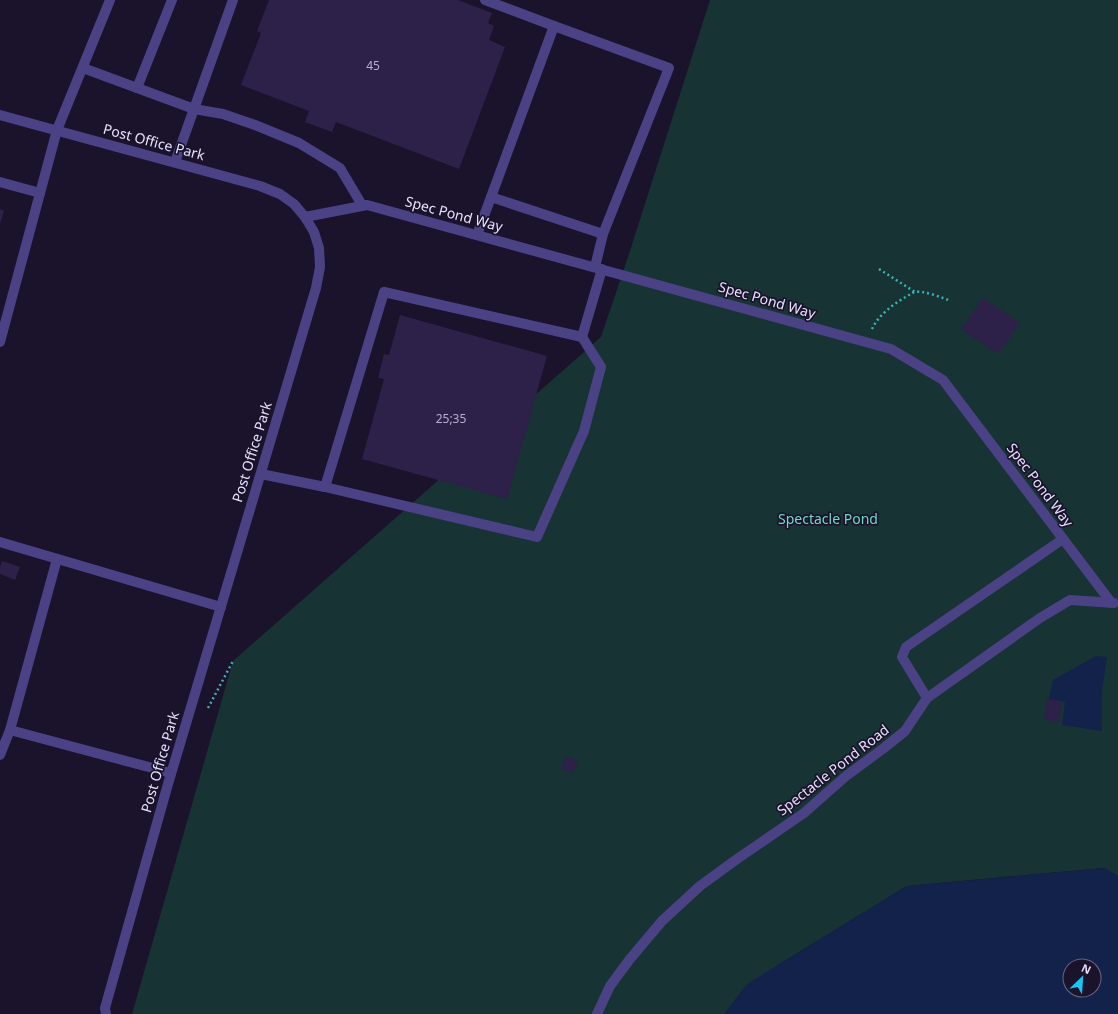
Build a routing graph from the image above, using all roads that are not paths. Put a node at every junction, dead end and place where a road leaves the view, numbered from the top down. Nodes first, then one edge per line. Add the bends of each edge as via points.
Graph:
1 (110, 0) edge
2 (172, 0) edge
3 (234, 0) edge
4 (485, 0) edge
5 (554, 26) junction
6 (83, 68) junction
7 (137, 88) junction
8 (194, 109) junction
9 (0, 115) edge
10 (57, 130) junction
11 (175, 162) junction
12 (0, 182) edge
13 (40, 193) junction
14 (491, 196) junction
15 (362, 205) junction
16 (305, 217) junction
17 (603, 234) junction
18 (477, 235) junction
19 (598, 268) junction
20 (582, 337) junction
21 (0, 342) edge
22 (260, 474) junction
23 (325, 487) junction
24 (1064, 539) junction
25 (0, 542) edge
26 (57, 558) junction
27 (1115, 603) edge
28 (221, 607) junction
29 (927, 698) junction
30 (10, 730) junction
31 (0, 755) edge
32 (171, 773) junction
33 (104, 1012) edge
34 (597, 1014) edge

1 - 6 street
2 - 7 street
3 - 8 street
4 - 5 street
5 - 14 street
5 - 17 street via 669,68
6 - 7 street
6 - 10 street
7 - 8 street
8 - 11 street
8 - 15 street via 223,114 299,143 340,168
9 - 10 street, Post Office Park
10 - 11 street, Post Office Park
10 - 13 street
11 - 16 street, Post Office Park via 280,194 294,204
12 - 13 street
13 - 21 street
14 - 17 street
14 - 18 street
15 - 16 street, Spec Pond Way
15 - 18 street, Spec Pond Way
16 - 22 street, Post Office Park via 314,232 319,248 320,267 316,288
17 - 19 street
18 - 19 street, Spec Pond Way
19 - 20 street
19 - 24 street, Spec Pond Way via 891,349 943,380
20 - 23 street via 384,292
20 - 23 street via 601,366 584,431 537,537
22 - 23 street
22 - 28 street, Post Office Park
24 - 27 street, Spec Pond Way via 1110,602
24 - 29 street via 906,647 902,658
25 - 26 street
26 - 28 street
26 - 30 street
27 - 29 street, Spectacle Pond Road via 1070,600 1040,618
28 - 32 street, Post Office Park
29 - 34 street, Spectacle Pond Road via 905,731 846,776 804,813 700,886 662,921 610,986
30 - 31 street
30 - 32 street
32 - 33 street, Post Office Park

